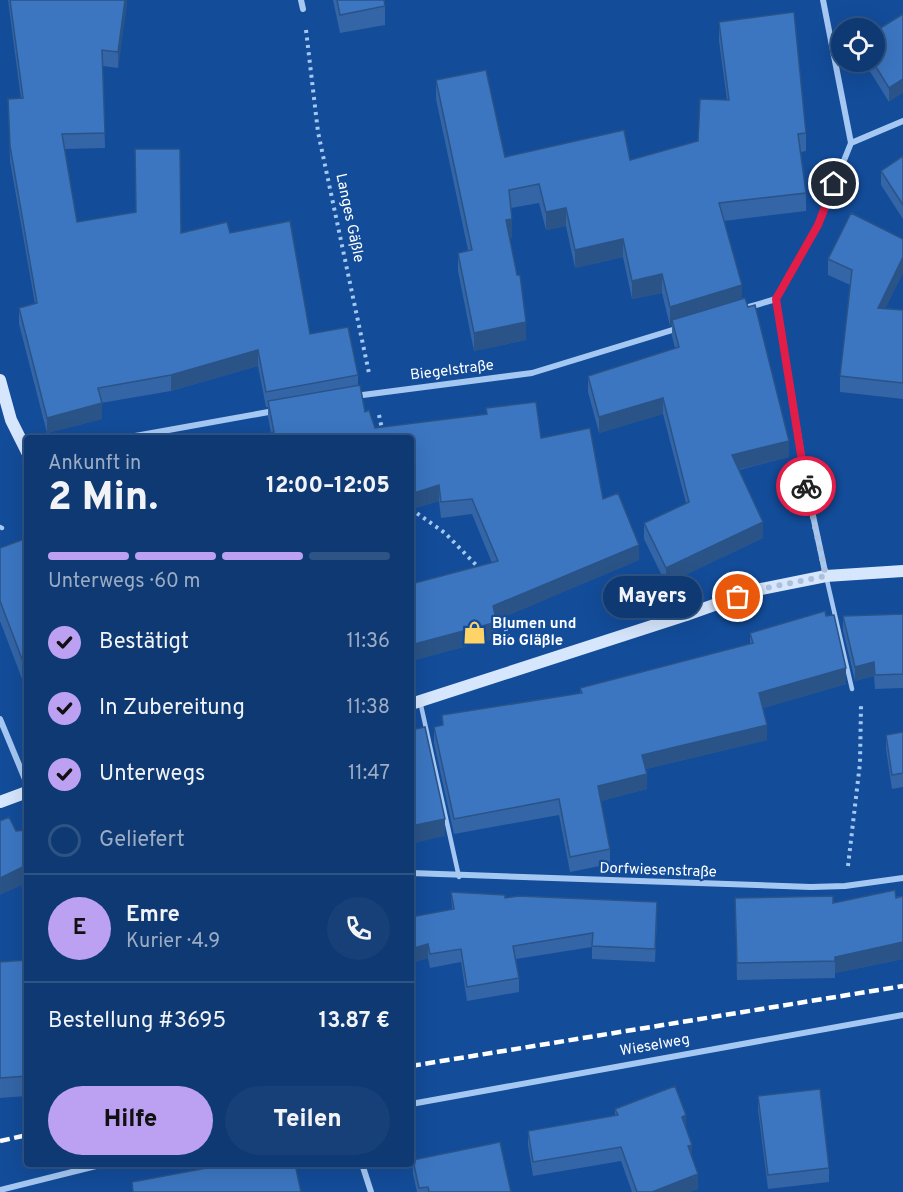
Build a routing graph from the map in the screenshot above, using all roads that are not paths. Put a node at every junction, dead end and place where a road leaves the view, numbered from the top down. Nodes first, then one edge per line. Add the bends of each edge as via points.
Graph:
1 (301, 0) edge
2 (823, 0) edge
3 (303, 9) road end
4 (903, 121) edge
5 (851, 143) junction
6 (776, 299) junction
7 (742, 309) edge
8 (687, 326) edge
9 (0, 380) edge
10 (349, 398) edge
11 (279, 410) edge
12 (142, 435) edge
13 (24, 446) edge
14 (903, 571) edge
15 (826, 576) junction
16 (852, 689) road end
17 (416, 703) edge
18 (0, 719) edge
19 (24, 777) edge
20 (24, 793) edge
21 (0, 802) edge
22 (414, 873) edge
23 (459, 877) junction
24 (903, 878) edge
25 (903, 1015) edge
26 (414, 1103) edge
27 (92, 1167) edge
28 (363, 1167) edge
29 (0, 1190) edge
30 (371, 1192) edge

1 - 3 street
2 - 5 street
4 - 5 street
5 - 6 street via 818,225
6 - 7 street
6 - 15 street via 807,488
8 - 10 street, Biegelstraße via 532,373
9 - 13 street
11 - 12 street
14 - 15 street
15 - 16 lane
15 - 17 street via 756,590
17 - 23 lane
18 - 19 street
20 - 21 street
22 - 23 street, Dorfwiesenstraße
23 - 24 street, Dorfwiesenstraße via 845,886
25 - 26 street, Wieselweg
27 - 29 street
28 - 30 street

